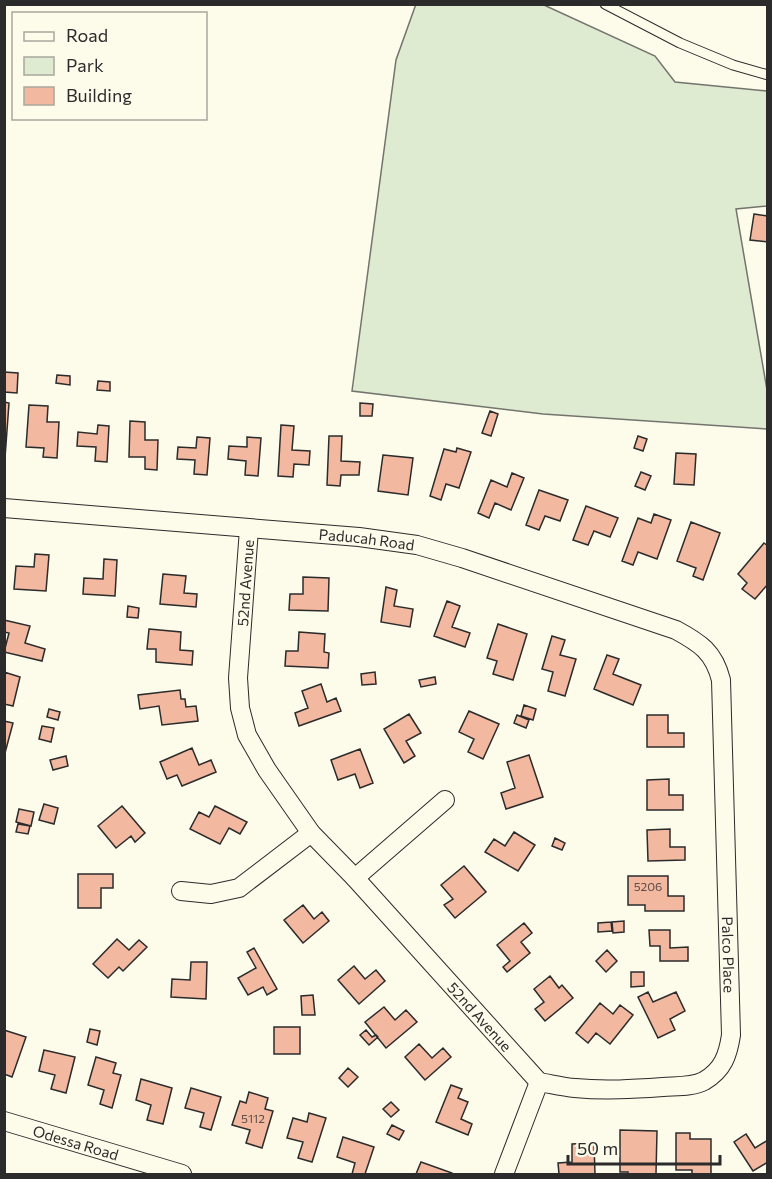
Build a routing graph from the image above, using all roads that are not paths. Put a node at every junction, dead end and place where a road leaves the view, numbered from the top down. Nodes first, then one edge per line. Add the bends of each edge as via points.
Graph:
1 (605, 4) edge
2 (768, 75) edge
3 (4, 508) edge
4 (249, 529) junction
5 (710, 653) joint
6 (445, 800) dead end
7 (311, 833) junction
8 (355, 878) junction
9 (181, 891) dead end
10 (538, 1082) junction
11 (4, 1121) edge
12 (182, 1174) edge
13 (504, 1174) edge

1 - 2 lane via 680,43
3 - 4 street, Paducah Road
4 - 5 street, Paducah Road via 417,545 664,626
4 - 7 street, 52nd Avenue via 238,678 240,708 247,735
5 - 10 street, Palco Place via 721,680 731,1024 728,1054 711,1077 688,1085 614,1090
6 - 8 street
7 - 8 street, 52nd Avenue
7 - 9 street via 239,888 211,894
8 - 10 street, 52nd Avenue
10 - 13 street
11 - 12 street, Odessa Road

